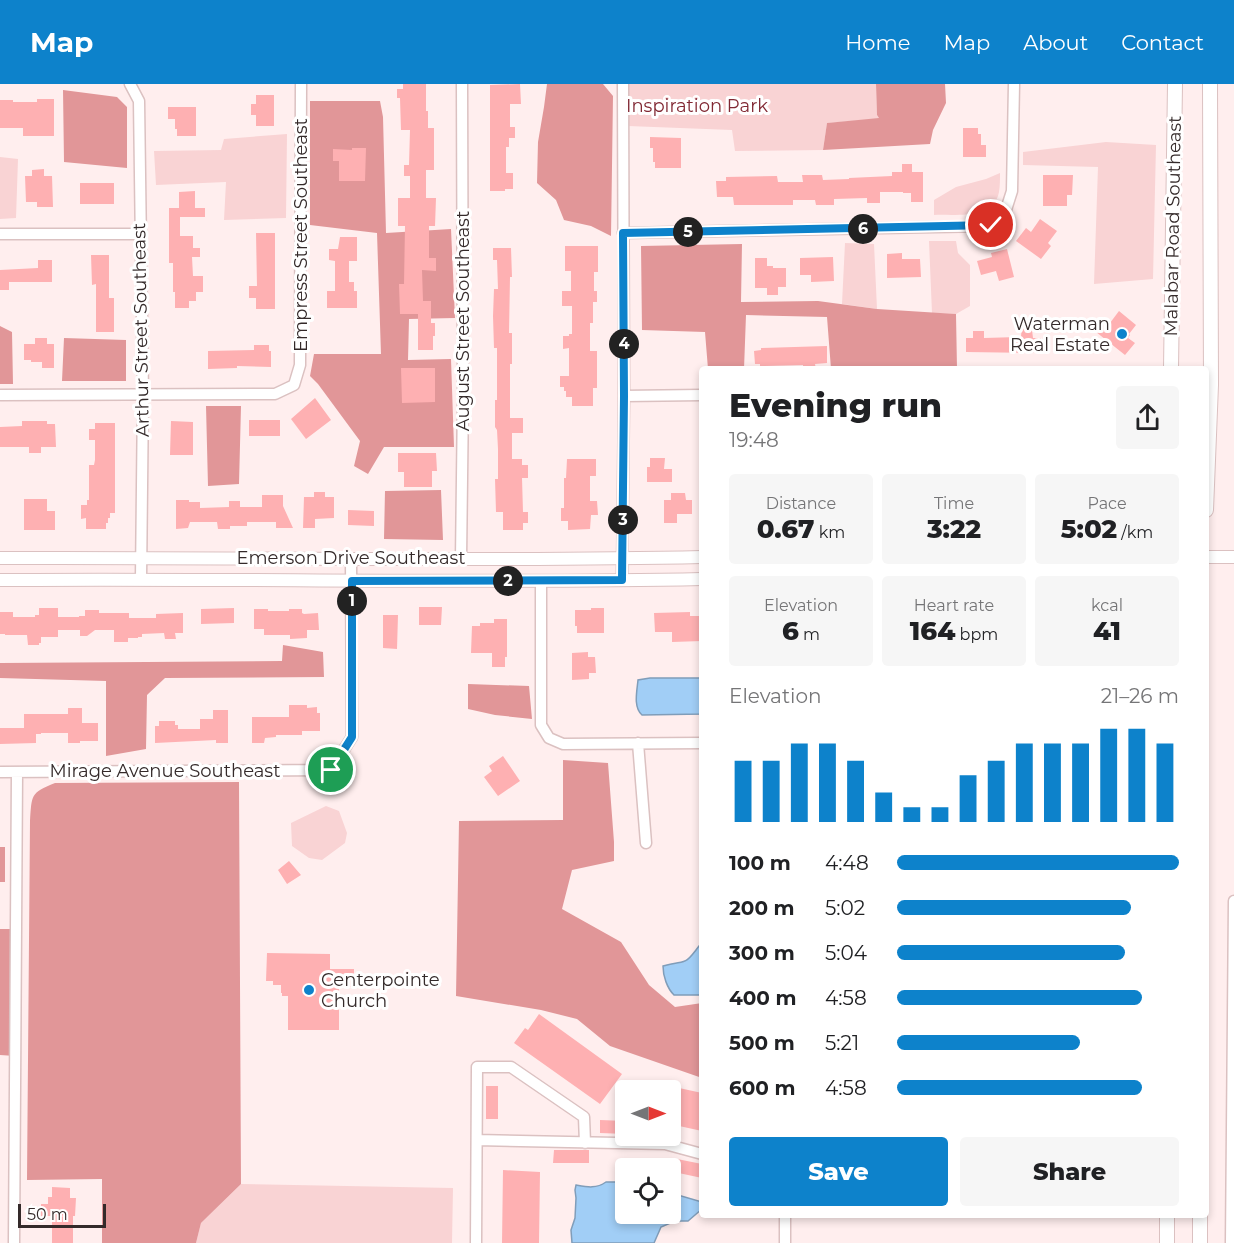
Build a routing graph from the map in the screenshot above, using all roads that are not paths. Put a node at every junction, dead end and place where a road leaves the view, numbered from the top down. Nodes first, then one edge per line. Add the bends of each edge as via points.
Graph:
1 (130, 84) edge
2 (301, 84) edge
3 (462, 84) edge
4 (622, 84) edge
5 (1014, 84) edge
6 (1175, 84) edge
7 (1210, 84) edge
8 (623, 233) junction
9 (0, 234) edge
10 (140, 234) junction
11 (1171, 366) edge
12 (0, 395) edge
13 (143, 395) junction
14 (699, 395) edge
15 (624, 396) junction
16 (1209, 416) edge
17 (699, 556) edge
18 (141, 557) junction
19 (1209, 557) edge
20 (1234, 557) edge
21 (0, 558) edge
22 (622, 558) junction
23 (351, 559) junction
24 (461, 559) junction
25 (141, 579) junction
26 (699, 579) edge
27 (0, 580) edge
28 (622, 580) junction
29 (352, 581) junction
30 (541, 581) junction
31 (699, 742) edge
32 (638, 743) junction
33 (0, 772) edge
34 (17, 772) junction
35 (646, 843) dead end
36 (1234, 901) edge
37 (477, 1140) junction
38 (585, 1143) junction
39 (699, 1153) edge
40 (785, 1218) edge
41 (1167, 1218) edge
42 (1200, 1218) edge
43 (14, 1243) edge
44 (476, 1243) edge
45 (785, 1243) edge
46 (1167, 1243) edge
47 (1200, 1243) edge
48 (1231, 1243) edge

1 - 10 street, Arthur Street Southeast via 139,101
2 - 13 street, Empress Street Southeast via 300,365 294,385 274,394
3 - 24 street, August Street Southeast
4 - 8 street
5 - 8 street via 1012,191 1004,216 989,226
6 - 11 main road, Malabar Road Southeast
7 - 16 main road, Malabar Road Southeast
8 - 15 street
9 - 10 street
10 - 13 street, Arthur Street Southeast
12 - 13 street
13 - 18 street, Arthur Street Southeast
14 - 15 street
15 - 22 street
17 - 22 street, Emerson Drive Southeast
18 - 21 street, Emerson Drive Southeast
18 - 23 street, Emerson Drive Southeast
18 - 25 street, Arthur Street Southeast
19 - 20 street
22 - 24 street, Emerson Drive Southeast
22 - 28 street
23 - 24 street, Emerson Drive Southeast
23 - 29 street
25 - 27 street, Emerson Drive Southeast
25 - 29 street, Emerson Drive Southeast
26 - 28 street, Emerson Drive Southeast
28 - 30 street, Emerson Drive Southeast
29 - 30 street, Emerson Drive Southeast
29 - 34 street, Mirage Avenue Southeast via 352,737 331,770
30 - 32 street via 541,725 549,738 562,744
31 - 32 street
32 - 35 street
33 - 34 street, Mirage Avenue Southeast
34 - 43 street
36 - 48 street
37 - 38 street
37 - 38 street via 477,1067 511,1067 584,1117
37 - 44 street
38 - 39 street via 665,1144
40 - 45 street
41 - 46 main road
42 - 47 main road

